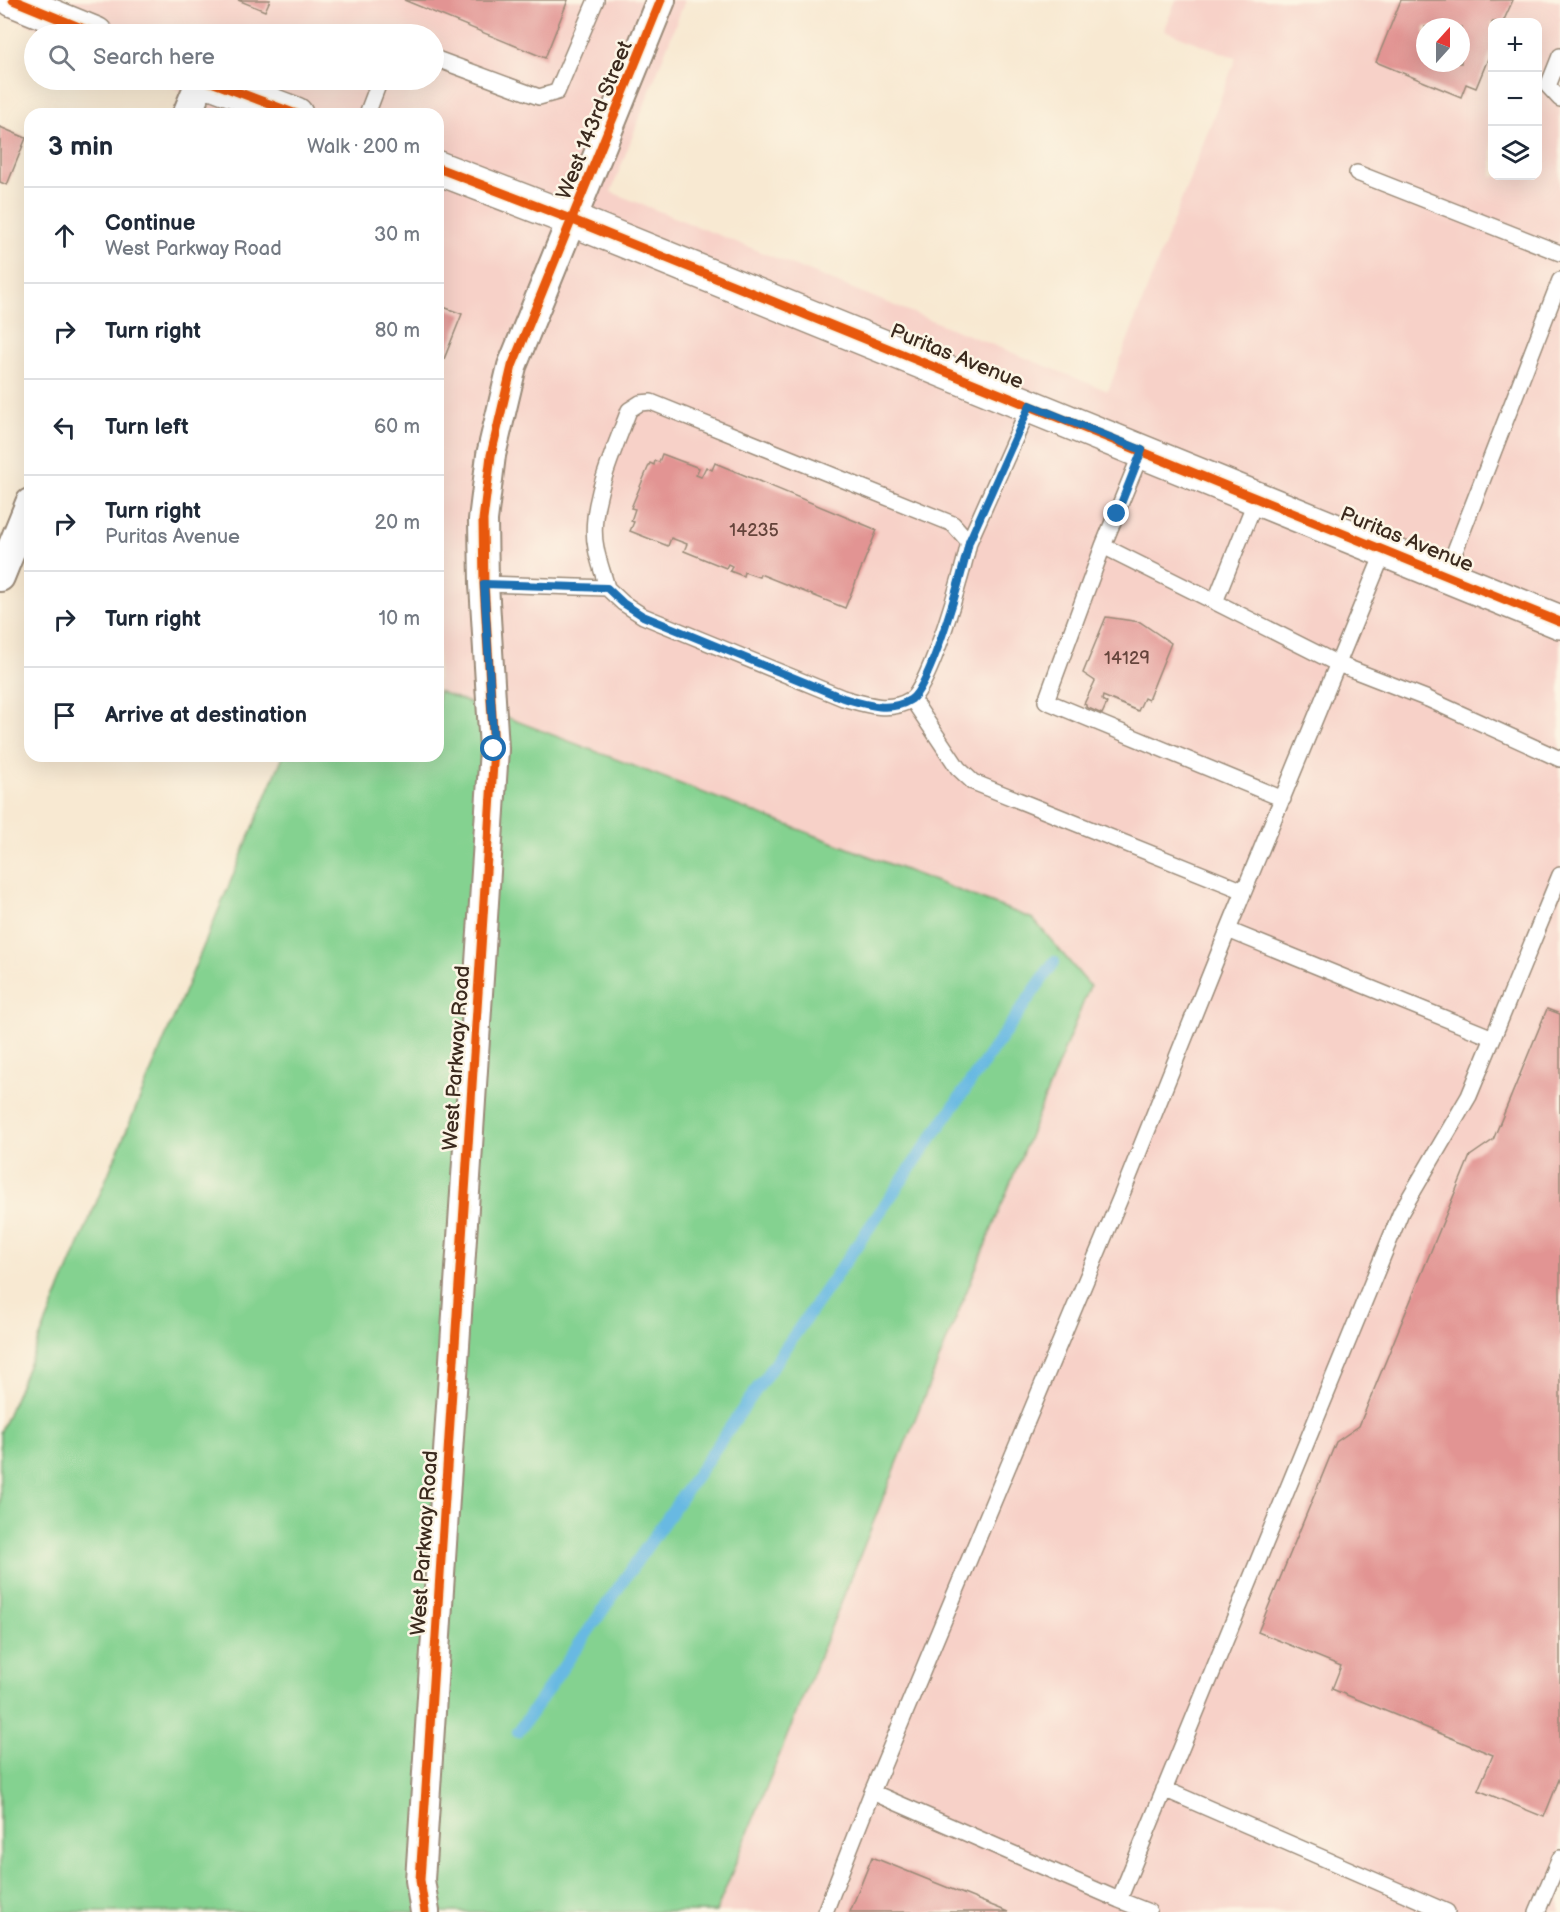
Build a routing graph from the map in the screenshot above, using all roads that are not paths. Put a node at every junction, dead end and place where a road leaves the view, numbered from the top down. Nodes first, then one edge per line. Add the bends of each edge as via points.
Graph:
1 (596, 0) edge
2 (661, 0) edge
3 (28, 3) edge
4 (74, 24) edge
5 (1560, 56) edge
6 (444, 62) edge
7 (197, 90) edge
8 (232, 90) edge
9 (376, 90) edge
10 (1560, 99) edge
11 (189, 108) edge
12 (280, 108) edge
13 (369, 108) edge
14 (444, 170) edge
15 (1357, 173) dead end
16 (573, 220) junction
17 (1560, 253) edge
18 (1560, 280) edge
19 (1030, 405) junction
20 (1142, 450) junction
21 (1257, 497) junction
22 (24, 518) edge
23 (969, 542) junction
24 (1103, 546) junction
25 (1385, 549) junction
26 (1446, 574) junction
27 (0, 577) edge
28 (484, 584) junction
29 (607, 588) junction
30 (1215, 602) junction
31 (1560, 621) edge
32 (1338, 664) junction
33 (912, 699) junction
34 (1560, 759) edge
35 (1283, 799) junction
36 (1560, 875) edge
37 (1244, 891) junction
38 (1227, 930) junction
39 (1493, 1038) junction
40 (1164, 1789) junction
41 (872, 1792) junction
42 (1560, 1858) edge
43 (1119, 1900) junction
44 (425, 1912) edge
45 (825, 1912) edge
46 (1149, 1912) edge
47 (1447, 1912) edge
48 (1537, 1912) edge

1 - 6 lane via 557,92 539,98
2 - 16 street, West 143rd Street
3 - 4 street
5 - 10 lane via 1548,86
7 - 11 street
8 - 12 street
9 - 13 lane
14 - 16 street, Puritas Avenue
15 - 17 lane
16 - 19 street, Puritas Avenue
16 - 28 street, West Parkway Road via 512,366 490,455 483,520
18 - 26 lane
19 - 20 street, Puritas Avenue
19 - 23 lane
20 - 21 street, Puritas Avenue
20 - 24 lane
21 - 25 street, Puritas Avenue
21 - 30 lane
22 - 27 street
23 - 29 lane via 953,524 651,402 640,403 629,410 595,516 595,546
23 - 33 lane via 965,565 927,676
24 - 30 lane
24 - 35 lane via 1046,701
25 - 26 street, Puritas Avenue
25 - 32 lane
26 - 31 street, Puritas Avenue
28 - 29 lane
28 - 44 street, West Parkway Road via 494,749 420,1880
29 - 33 lane via 643,616 843,698 870,706 895,707
30 - 32 lane
32 - 34 lane via 1428,699
32 - 35 lane
33 - 37 lane via 958,768 973,782
35 - 37 lane
36 - 39 lane
37 - 38 lane
38 - 39 lane
38 - 41 lane via 1122,1194
39 - 40 lane via 1469,1096 1401,1212
40 - 43 lane
40 - 47 lane
41 - 43 lane
41 - 45 lane
42 - 48 lane
43 - 46 lane

